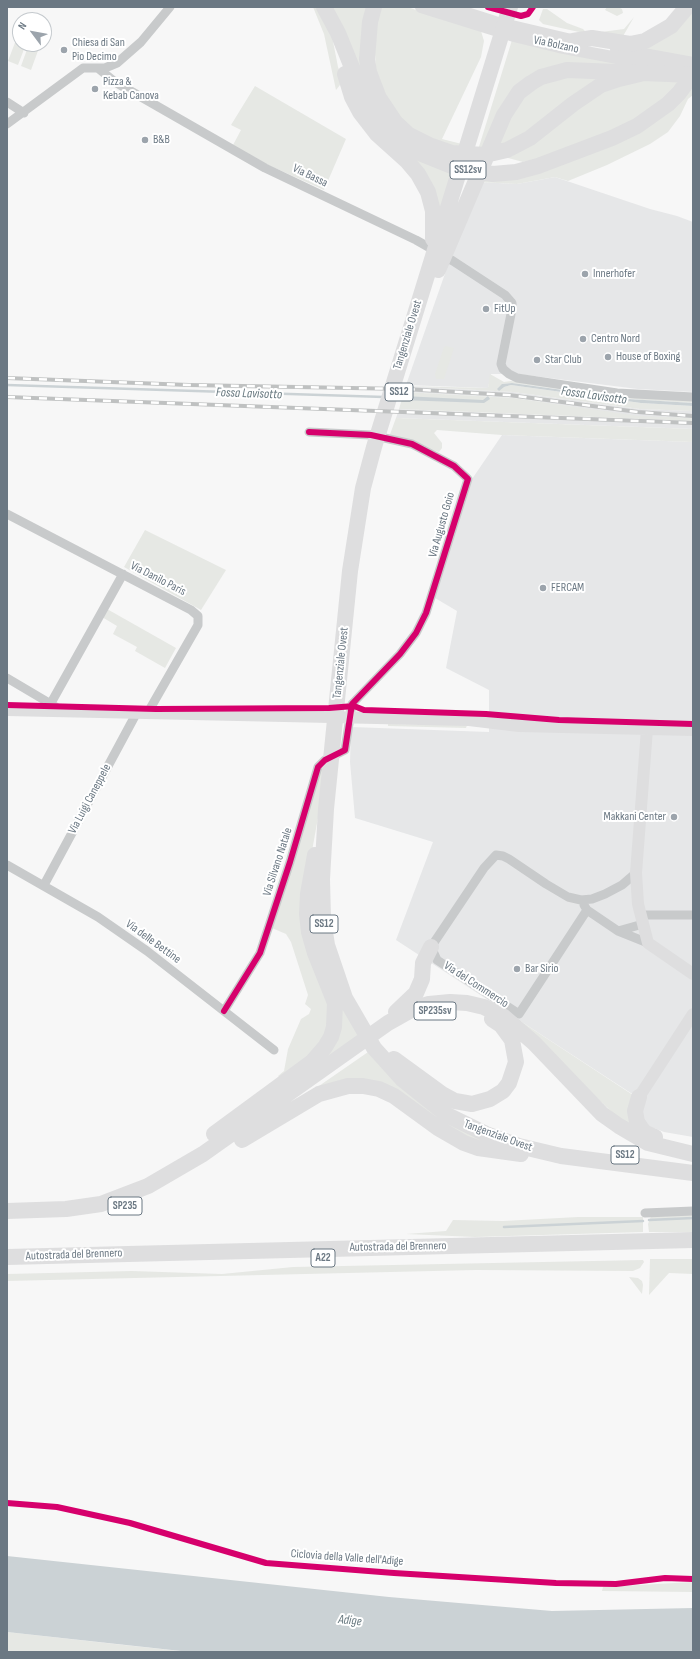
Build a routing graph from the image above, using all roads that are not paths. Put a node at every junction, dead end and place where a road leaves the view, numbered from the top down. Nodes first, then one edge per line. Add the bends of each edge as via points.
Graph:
1 (170, 7) edge
2 (324, 7) edge
3 (374, 7) edge
4 (421, 7) edge
5 (448, 7) edge
6 (687, 7) edge
7 (514, 9) edge
8 (338, 33) junction
9 (573, 41) junction
10 (693, 63) edge
11 (99, 68) junction
12 (644, 73) junction
13 (693, 74) edge
14 (7, 102) edge
15 (24, 113) junction
16 (7, 124) edge
17 (472, 154) junction
18 (452, 166) junction
19 (429, 283) junction
20 (693, 397) edge
21 (309, 432) dead end
22 (7, 514) edge
23 (123, 574) junction
24 (7, 678) edge
25 (51, 703) junction
26 (7, 710) edge
27 (66, 712) junction
28 (142, 714) junction
29 (349, 722) junction
30 (647, 729) junction
31 (693, 730) edge
32 (333, 784) junction
33 (326, 809) junction
34 (8, 867) edge
35 (636, 873) junction
36 (44, 885) junction
37 (582, 900) junction
38 (587, 910) junction
39 (693, 915) edge
40 (642, 919) junction
41 (618, 931) junction
42 (648, 943) junction
43 (431, 947) junction
44 (693, 974) edge
45 (224, 1011) junction
46 (693, 1014) edge
47 (388, 1023) junction
48 (367, 1029) junction
49 (378, 1046) junction
50 (274, 1050) dead end
51 (394, 1059) junction
52 (639, 1097) joint
53 (693, 1148) edge
54 (693, 1154) edge
55 (561, 1156) junction
56 (211, 1158) junction
57 (693, 1164) edge
58 (172, 1173) junction
59 (693, 1173) edge
60 (7, 1211) edge
61 (693, 1211) edge
62 (646, 1214) dead end
63 (7, 1220) edge
64 (693, 1240) edge
65 (645, 1246) junction
66 (693, 1251) edge
67 (7, 1257) edge
68 (7, 1265) edge

1 - 11 street via 117,63
2 - 8 highway, SS12sv
3 - 17 highway, SS12sv via 369,29 367,59 374,88 383,105 395,122 417,140 452,153
4 - 13 street, Via Bolzano via 514,36
5 - 9 street, Via Bolzano via 495,22
6 - 9 highway via 671,26 645,40 630,44 592,38
7 - 19 highway, Tangenziale Ovest / SS12
8 - 18 highway, SS12sv via 364,97 378,118 414,149
8 - 19 highway, SS12sv via 344,72 360,112 377,134 407,160 428,192 433,211
9 - 10 street, Via Bolzano
11 - 15 street via 83,68
11 - 20 street, Via Bassa via 115,82 265,168 416,240 505,295 512,303 512,309 501,364 511,376 617,393
12 - 13 highway, SS12sv
12 - 17 highway, SS12sv via 619,79 591,91 518,145 485,155
12 - 19 highway, SS12sv via 567,70 541,77 519,92 498,126
13 - 18 highway, SS12sv via 679,93 656,113 612,138 516,172 493,174
14 - 15 street
15 - 16 street
17 - 18 highway
19 - 32 highway, Tangenziale Ovest / SS12 via 382,448 365,521
21 - 29 street, Via Augusto Goio via 371,435 412,444 454,466 468,479 426,613 416,633 400,654 354,700
22 - 23 street, Via Danilo Paris
23 - 25 street
23 - 28 street, Via Danilo Paris via 198,616 198,625
24 - 25 street
25 - 27 street
26 - 27 street
27 - 28 street
28 - 29 street
28 - 36 street, Via Luigi Caneppele
29 - 30 street via 462,720 519,726
29 - 45 street, Via Silvano Natale via 345,750 325,760 318,767 260,953
30 - 31 street
30 - 35 street
32 - 33 highway, Tangenziale Ovest / SS12
32 - 48 highway, Tangenziale Ovest / SS12 via 331,880 334,924 340,959
33 - 48 highway, Tangenziale Ovest / SS12 via 322,879 323,919 327,945 345,998
33 - 58 highway via 308,894 309,932 334,1003 334,1027 331,1037 312,1062 211,1136
34 - 36 street, Via delle Bettine
35 - 37 street via 622,885 605,894
35 - 40 street via 638,904
36 - 45 street, Via delle Bettine via 98,917 147,951
37 - 38 street
37 - 43 street via 568,898 510,859 496,855 484,868
38 - 41 street
38 - 43 street, Via del Commercio via 520,1014 437,960
39 - 40 street
40 - 41 street
40 - 42 street
41 - 42 street
42 - 44 street
43 - 47 highway via 423,963 422,979 416,993 393,1014
45 - 50 street, Via delle Bettine
46 - 52 street
47 - 54 highway, SP235sv via 413,1009 429,1004 467,1003 494,1011 513,1023 602,1114 653,1145
47 - 58 highway, SP235sv via 231,1135
48 - 49 highway, Tangenziale Ovest / SS12
49 - 51 highway, Tangenziale Ovest / SS12
49 - 55 highway, Tangenziale Ovest / SS12 via 416,1092 447,1115 462,1124 519,1146
51 - 56 highway, SP235sv via 442,1094 466,1104 490,1099 503,1091 513,1075 516,1062 512,1040 495,1021 467,1011 436,1010 414,1018 382,1037 253,1125
51 - 57 highway, Tangenziale Ovest / SS12 via 439,1099 484,1125 557,1146
52 - 53 highway via 635,1114 644,1132
55 - 56 highway via 508,1153 478,1148 438,1128 394,1096 363,1086 348,1086 319,1094
55 - 59 highway, Tangenziale Ovest / SS12
56 - 63 highway, SP235 via 152,1194 121,1208 78,1216
58 - 60 highway, SP235 via 148,1186 101,1204 66,1209
61 - 62 street
64 - 65 highway, Autostrada del Brennero / A22
65 - 66 highway, Autostrada del Brennero / A22
65 - 67 highway, Autostrada del Brennero / A22
65 - 68 highway, Autostrada del Brennero / A22

